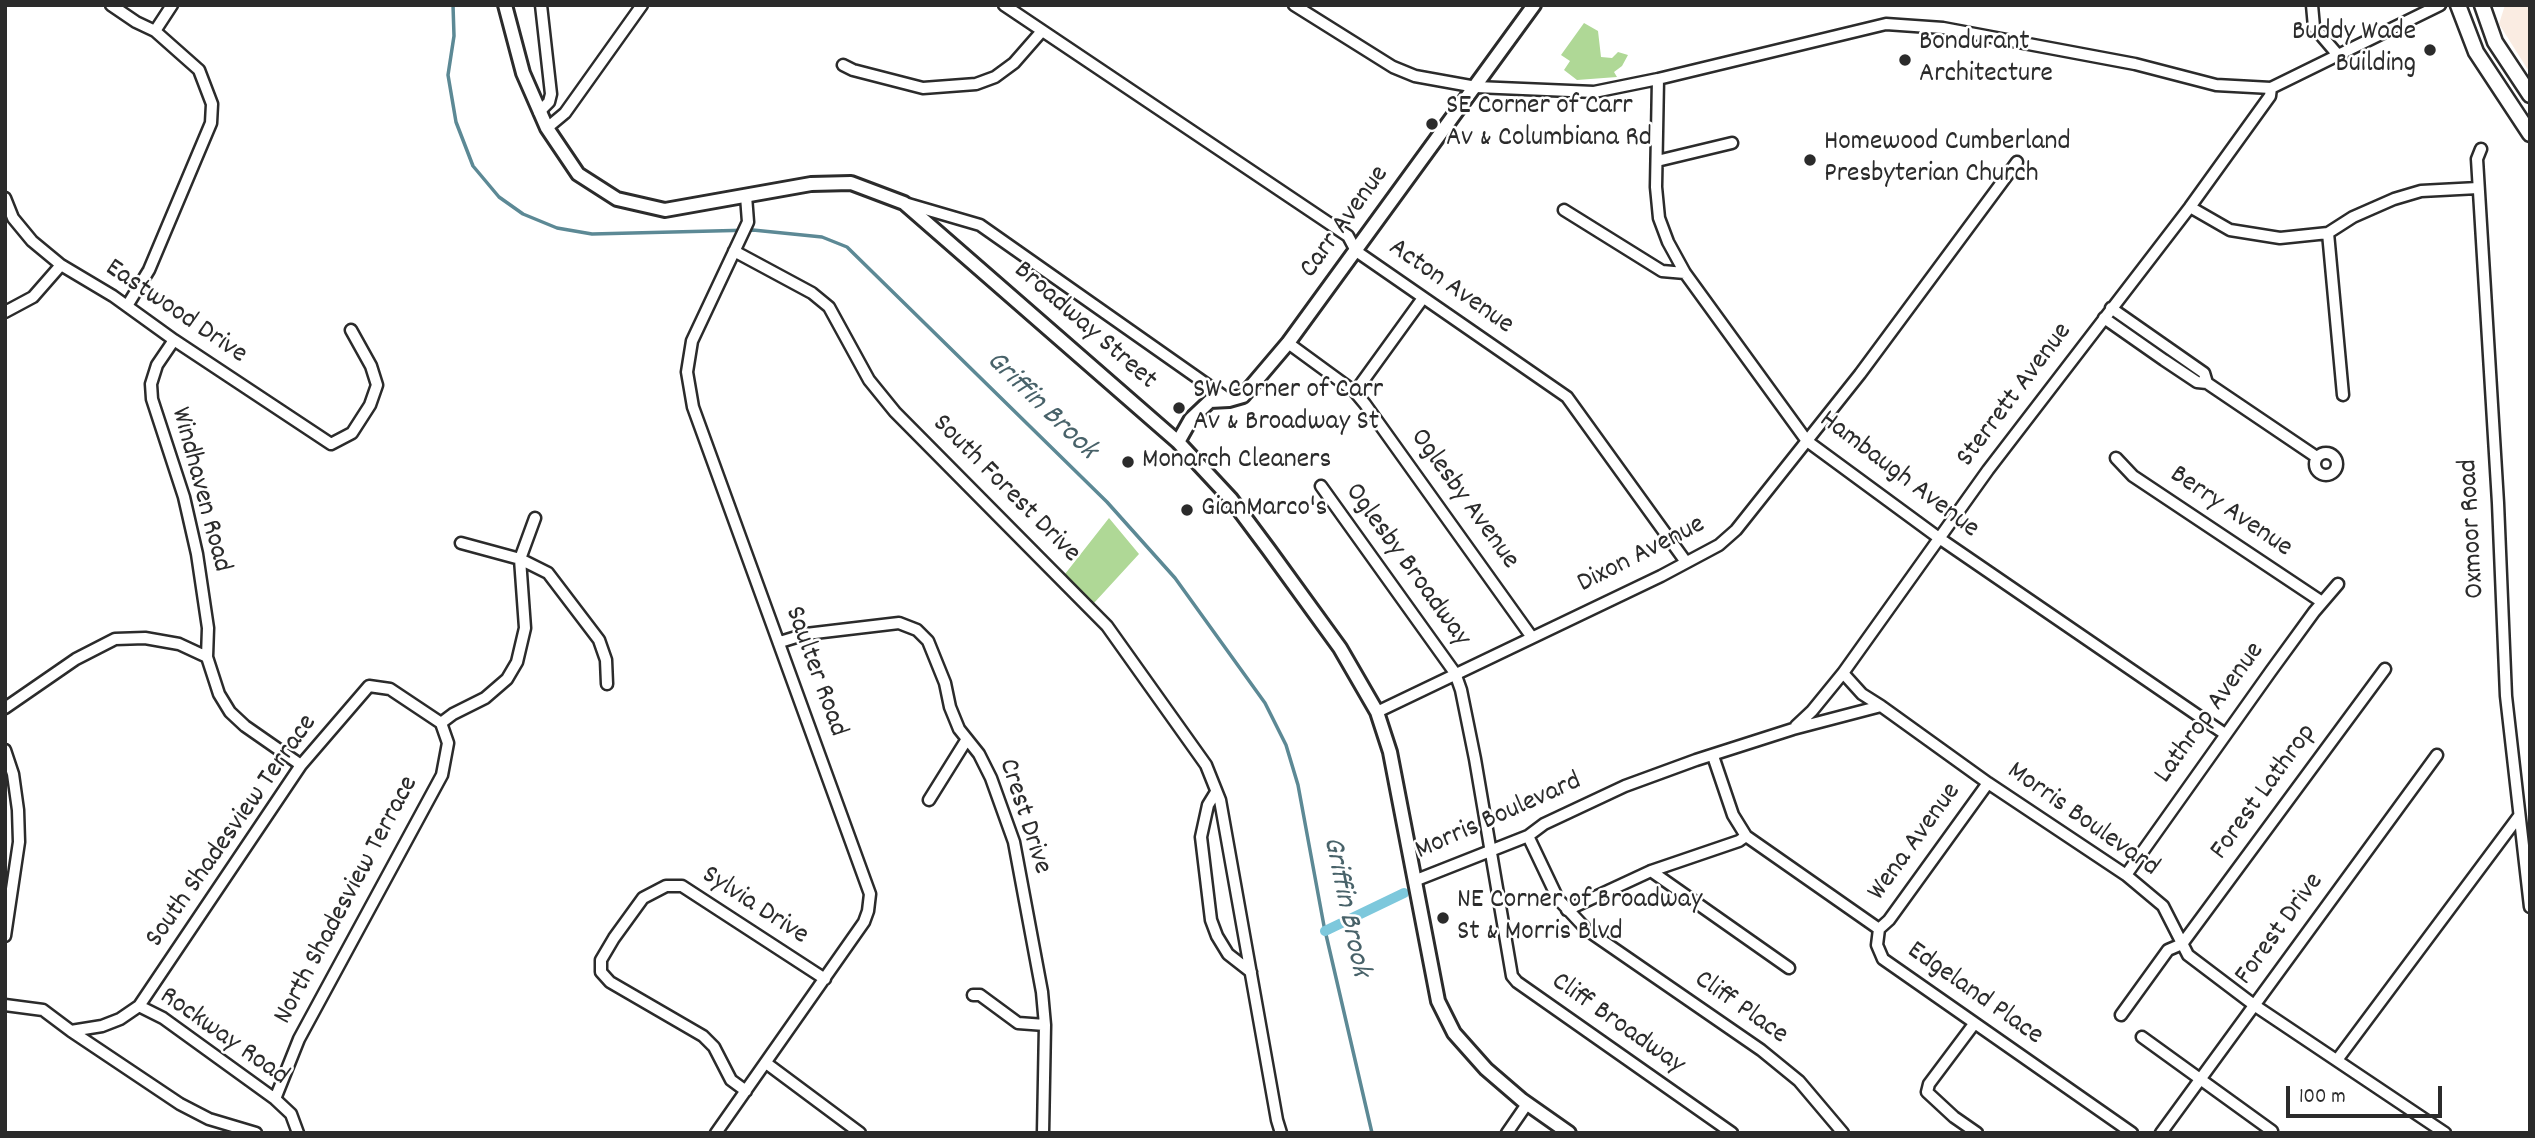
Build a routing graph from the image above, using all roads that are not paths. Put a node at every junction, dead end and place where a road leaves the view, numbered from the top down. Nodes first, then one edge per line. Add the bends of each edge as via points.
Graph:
1 (111, 5) edge
2 (172, 5) edge
3 (505, 5) edge
4 (541, 5) edge
5 (642, 5) edge
6 (1004, 5) edge
7 (1294, 5) edge
8 (1534, 5) edge
9 (2312, 5) edge
10 (2441, 5) edge
11 (2458, 5) edge
12 (2482, 5) edge
13 (155, 31) junction
14 (1042, 31) junction
15 (2337, 55) junction
16 (843, 65) dead end
17 (1658, 79) junction
18 (1476, 87) junction
19 (2271, 88) junction
20 (2530, 95) edge
21 (539, 112) junction
22 (547, 128) junction
23 (2530, 134) edge
24 (1732, 143) dead end
25 (2481, 149) dead end
26 (1657, 161) junction
27 (2017, 162) dead end
28 (2478, 188) junction
29 (746, 197) junction
30 (5, 198) edge
31 (904, 203) junction
32 (2190, 207) junction
33 (1564, 210) dead end
34 (2328, 233) junction
35 (737, 246) junction
36 (1356, 251) junction
37 (61, 265) junction
38 (1685, 273) junction
39 (1423, 298) junction
40 (127, 306) junction
41 (2111, 308) junction
42 (5, 312) edge
43 (2105, 318) junction
44 (351, 330) dead end
45 (174, 341) junction
46 (1288, 343) junction
47 (2171, 350) junction
48 (2164, 360) junction
49 (2207, 383) junction
50 (1354, 392) junction
51 (2343, 395) dead end
52 (1229, 400) junction
53 (1807, 441) junction
54 (1178, 442) junction
55 (2315, 456) dead end
56 (2116, 458) dead end
57 (1321, 486) dead end
58 (535, 518) dead end
59 (1939, 538) junction
60 (461, 543) dead end
61 (520, 559) junction
62 (1686, 562) junction
63 (2338, 584) dead end
64 (2322, 602) junction
65 (1531, 636) junction
66 (779, 642) junction
67 (207, 657) junction
68 (2385, 669) dead end
69 (1455, 673) junction
70 (1843, 673) junction
71 (607, 684) dead end
72 (1881, 706) junction
73 (5, 708) edge
74 (1377, 712) junction
75 (441, 723) junction
76 (1793, 729) junction
77 (2225, 734) junction
78 (967, 740) junction
79 (5, 750) edge
80 (2437, 755) dead end
81 (1713, 756) junction
82 (301, 765) junction
83 (1988, 783) junction
84 (1216, 792) junction
85 (929, 800) dead end
86 (2519, 816) junction
87 (1528, 836) junction
88 (1746, 836) junction
89 (1491, 851) junction
90 (1651, 871) junction
91 (2126, 875) junction
92 (1415, 881) junction
93 (2530, 907) edge
94 (1567, 909) junction
95 (1880, 929) junction
96 (5, 936) edge
97 (2182, 944) junction
98 (1789, 968) dead end
99 (1251, 972) junction
100 (825, 979) junction
101 (974, 995) dead end
102 (5, 1005) edge
103 (2254, 1005) junction
104 (139, 1006) junction
105 (2120, 1015) dead end
106 (1974, 1024) junction
107 (1045, 1025) junction
108 (71, 1031) junction
109 (2142, 1037) dead end
110 (2337, 1060) junction
111 (766, 1063) junction
112 (2200, 1080) junction
113 (746, 1091) junction
114 (275, 1099) junction
115 (1527, 1104) junction
116 (2272, 1130) dead end
117 (256, 1133) edge
118 (299, 1133) edge
119 (716, 1133) edge
120 (860, 1133) edge
121 (1043, 1133) edge
122 (1281, 1133) edge
123 (1507, 1133) edge
124 (1569, 1133) edge
125 (1732, 1133) edge
126 (1843, 1133) edge
127 (1977, 1133) edge
128 (2132, 1133) edge
129 (2161, 1133) edge
130 (2445, 1133) edge

1 - 13 street
2 - 13 street
3 - 21 street, Broadway Street
4 - 21 street via 551,93
5 - 22 street via 565,113
6 - 14 street, Acton Avenue
7 - 18 street via 1393,67
8 - 18 street, Carr Avenue
9 - 15 street via 2314,27
10 - 15 street
11 - 23 main road via 2476,52
12 - 20 main road via 2495,42
13 - 40 street via 199,70 212,104 211,123 149,270
14 - 16 street via 1014,63 976,84 923,88
14 - 36 street, Acton Avenue via 1351,238
15 - 19 street
17 - 18 street via 1594,92
17 - 19 street via 1886,24 1944,28 2134,64 2216,85
17 - 26 street, Hambaugh Avenue
18 - 36 street, Carr Avenue
19 - 32 street, Sterrett Avenue via 2270,96
21 - 22 street, Broadway Street
22 - 29 street, Broadway Street via 578,174 617,200 665,209
24 - 26 street
25 - 28 street, Oxmoor Road
26 - 38 street, Hambaugh Avenue via 1659,218
27 - 53 street, Dixon Avenue
28 - 34 street via 2421,191 2394,199
28 - 86 street, Oxmoor Road via 2506,696
29 - 31 street, Broadway Street via 811,184 851,183
29 - 35 street, Saulter Road via 748,222
30 - 37 street, Eastwood Drive via 13,218 32,242
31 - 52 street via 980,225
31 - 54 street, Broadway Street
32 - 34 street via 2230,230 2256,236
32 - 41 street, Sterrett Avenue
33 - 38 street via 1662,271
34 - 51 street
35 - 66 street, Saulter Road via 692,341 687,372 693,407
35 - 84 street, South Forest Drive via 829,307 869,380 895,412 1107,626 1206,765
36 - 39 street, Acton Avenue
36 - 46 street, Carr Avenue
37 - 40 street, Eastwood Drive
37 - 42 street via 33,297
38 - 53 street, Hambaugh Avenue
39 - 50 street
39 - 62 street, Acton Avenue via 1567,397
40 - 45 street, Eastwood Drive
41 - 43 street, Sterrett Avenue
41 - 47 street
43 - 48 street
43 - 59 street, Sterrett Avenue
44 - 45 street, Eastwood Drive via 377,385 352,433 331,444
45 - 67 street, Windhaven Road via 157,365 152,399 197,554 208,628
46 - 50 street, Oglesby Avenue
46 - 52 street, Carr Avenue via 1243,396
47 - 48 street
47 - 49 street via 2204,373
48 - 49 street via 2197,382
49 - 55 street
50 - 65 street, Oglesby Avenue
52 - 54 street, Carr Avenue via 1210,401 1191,419
53 - 59 street, Hambaugh Avenue
53 - 62 street, Dixon Avenue via 1736,530
54 - 74 street, Broadway Street via 1263,542 1340,648
56 - 64 street, Berry Avenue via 2133,476
57 - 69 street, Oglesby Broadway
58 - 61 street
59 - 70 street, Sterrett Avenue
59 - 77 street, Hambaugh Avenue
60 - 61 street
61 - 71 street via 548,573 599,640
61 - 75 street via 525,628 517,662 507,679 485,698
62 - 65 street, Dixon Avenue
63 - 64 street, Lathrop Avenue
64 - 77 street, Lathrop Avenue
65 - 69 street, Dixon Avenue
66 - 78 street, Crest Drive via 806,634 899,623 917,630 928,641 950,707
66 - 100 street, Saulter Road via 870,894 864,922
67 - 73 street via 178,644 115,639 76,659
67 - 82 street, Windhaven Road via 230,712
68 - 97 street, Forest Lathrop
69 - 74 street, Dixon Avenue
69 - 89 street, Cliff Broadway
70 - 72 street, Morris Boulevard
70 - 76 street, Sterrett Avenue
72 - 76 street, Morris Boulevard
72 - 83 street, Morris Boulevard
74 - 92 street, Broadway Street via 1390,752
75 - 82 street, South Shadesview Terrace via 390,689 369,686
75 - 114 street, North Shadesview Terrace via 448,743 442,775 299,1039
76 - 81 street, Morris Boulevard
77 - 91 street, Lathrop Avenue
78 - 85 street
78 - 107 street, Crest Drive via 991,778 1014,842
79 - 96 street via 13,774 19,842
80 - 103 street, Forest Drive
81 - 87 street, Morris Boulevard via 1625,786
81 - 88 street, Edgeland Place via 1733,815
82 - 104 street, South Shadesview Terrace
83 - 91 street, Morris Boulevard
83 - 95 street, Wena Avenue
84 - 99 street, South Forest Drive
84 - 99 street via 1201,837 1212,920 1228,954
86 - 93 street, Oxmoor Road
86 - 110 street
87 - 89 street, Morris Boulevard
87 - 94 street, Cliff Place
88 - 90 street
88 - 95 street, Edgeland Place
89 - 92 street, Morris Boulevard
89 - 125 street, Cliff Broadway via 1512,976 1517,982
90 - 94 street
90 - 98 street
91 - 97 street, Morris Boulevard via 2163,906
92 - 115 street, Broadway Street via 1438,1001 1454,1034
94 - 126 street, Cliff Place via 1587,930 1799,1081
95 - 106 street, Edgeland Place via 1877,945 1883,959
97 - 103 street, Morris Boulevard via 2188,955
97 - 105 street, Forest Lathrop via 2168,950
99 - 122 street, South Forest Drive
100 - 111 street, Saulter Road
100 - 113 street, Sylvia Drive via 682,886 666,886 643,898 614,938 601,960 601,972 610,982 703,1036 731,1080
101 - 107 street via 1018,1023
102 - 108 street via 43,1010
103 - 110 street, Morris Boulevard
103 - 112 street, Forest Drive
104 - 108 street, Rockway Road via 102,1026
104 - 114 street, Rockway Road via 163,1018
106 - 127 street via 1927,1091
106 - 128 street, Edgeland Place
107 - 121 street, Crest Drive
108 - 117 street via 180,1104 209,1119
109 - 112 street
110 - 130 street, Morris Boulevard
111 - 113 street, Saulter Road
111 - 120 street
112 - 116 street
112 - 129 street, Forest Drive
113 - 119 street, Saulter Road
114 - 118 street, Rockway Road via 291,1114
115 - 123 street
115 - 124 street, Broadway Street

